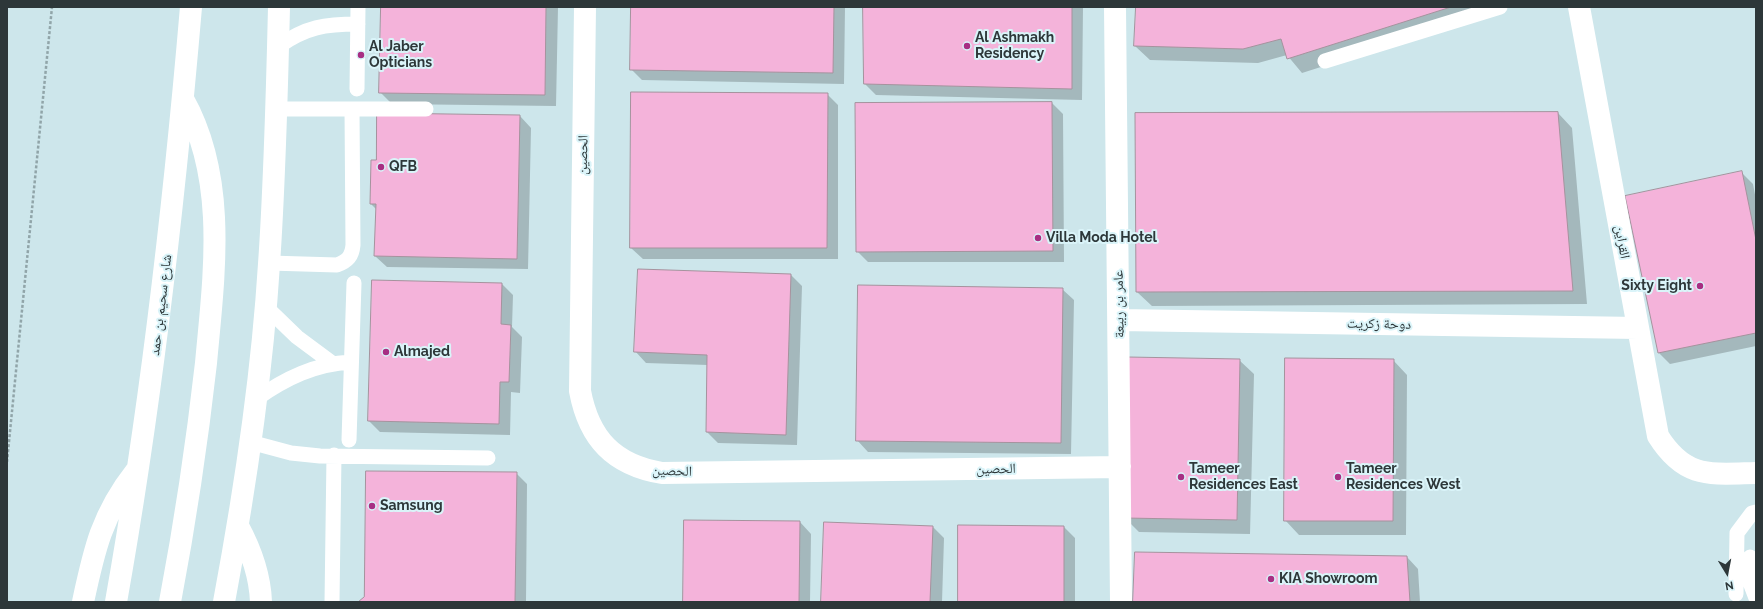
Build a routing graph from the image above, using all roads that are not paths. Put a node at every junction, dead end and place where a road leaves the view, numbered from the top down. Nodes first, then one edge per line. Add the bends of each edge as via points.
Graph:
1 (191, 7) edge
2 (280, 7) edge
3 (358, 7) edge
4 (585, 7) edge
5 (1115, 7) edge
6 (1500, 7) edge
7 (1579, 7) edge
8 (358, 24) junction
9 (278, 46) junction
10 (1325, 61) dead end
11 (357, 90) dead end
12 (183, 99) junction
13 (352, 108) junction
14 (277, 109) junction
15 (426, 109) dead end
16 (269, 263) junction
17 (354, 283) dead end
18 (266, 307) junction
19 (1120, 320) junction
20 (1638, 328) junction
21 (351, 362) junction
22 (332, 363) junction
23 (256, 398) junction
24 (349, 440) dead end
25 (250, 442) junction
26 (334, 455) junction
27 (488, 458) dead end
28 (1120, 467) junction
29 (138, 468) junction
30 (1756, 473) edge
31 (1756, 512) edge
32 (238, 526) junction
33 (1750, 557) dead end
34 (1736, 594) dead end
35 (1756, 598) edge
36 (83, 602) edge
37 (116, 602) edge
38 (170, 602) edge
39 (224, 602) edge
40 (261, 602) edge
41 (332, 602) edge
42 (1121, 602) edge

1 - 12 main road, شارع سحيم بن حمد
2 - 9 main road
3 - 8 lane
4 - 28 main road, الحصين via 580,392 590,426 612,453 644,470 662,473
5 - 19 main road, عامر بن ربيعة
6 - 10 lane
7 - 20 main road, القراين
8 - 9 lane via 317,27
8 - 11 lane
9 - 14 main road
12 - 29 main road, شارع سحيم بن حمد via 156,349
12 - 38 main road via 194,118 206,156 211,182 215,258 197,438
13 - 14 lane
13 - 15 lane
13 - 16 lane via 351,256 337,265
14 - 16 main road
16 - 18 main road
17 - 21 lane
18 - 22 lane via 297,338
18 - 23 main road
19 - 20 main road, دوحة زكريت
19 - 28 main road, عامر بن ربيعة
20 - 30 main road, القراين via 1658,436 1667,451 1680,463 1696,471 1714,474
21 - 22 lane
21 - 24 lane
22 - 23 lane via 292,376
23 - 25 main road
25 - 26 lane via 291,453
25 - 32 main road
26 - 27 lane
26 - 41 lane
28 - 42 main road, عامر بن ربيعة
29 - 36 main road via 118,495 98,537
29 - 37 main road, شارع سحيم بن حمد
31 - 34 lane via 1752,513 1736,533
32 - 39 main road
32 - 40 main road via 249,546 256,569
33 - 35 lane via 1751,585

